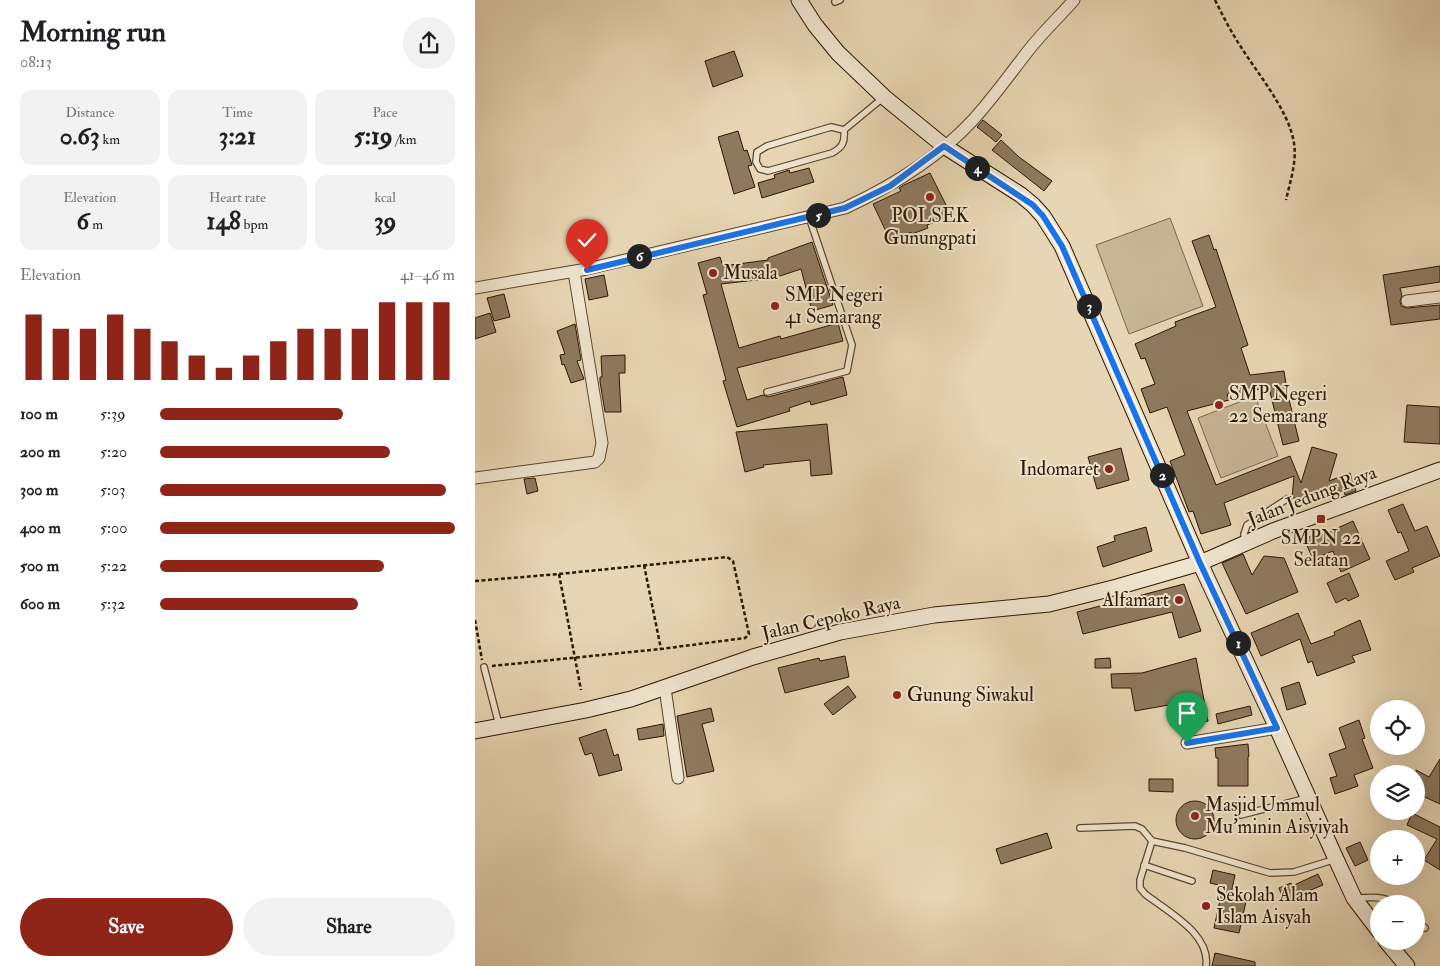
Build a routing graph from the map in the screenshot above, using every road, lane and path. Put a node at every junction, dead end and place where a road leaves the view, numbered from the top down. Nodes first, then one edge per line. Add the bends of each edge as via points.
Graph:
1 (799, 0) edge
2 (1074, 0) edge
3 (1215, 0) edge
4 (884, 97) junction
5 (844, 130) junction
6 (944, 146) junction
7 (1286, 200) dead end
8 (809, 217) junction
9 (574, 272) junction
10 (475, 288) edge
11 (1440, 297) edge
12 (1407, 300) dead end
13 (767, 392) dead end
14 (1440, 470) edge
15 (475, 478) edge
16 (1287, 499) dead end
17 (1246, 543) junction
18 (1200, 563) junction
19 (644, 566) junction
20 (559, 574) junction
21 (475, 581) edge
22 (475, 620) edge
23 (661, 649) junction
24 (575, 657) junction
25 (484, 667) junction
26 (665, 688) junction
27 (581, 690) dead end
28 (499, 727) junction
29 (1277, 728) junction
30 (475, 731) edge
31 (1187, 743) dead end
32 (677, 778) dead end
33 (1307, 798) junction
34 (1241, 815) dead end
35 (1080, 828) dead end
36 (1152, 841) junction
37 (1336, 859) junction
38 (1144, 865) junction
39 (1192, 881) dead end
40 (1370, 897) edge
41 (1355, 898) junction
42 (1370, 919) edge
43 (1394, 950) edge
44 (1206, 966) edge
45 (1407, 966) edge

1 - 4 main road via 837,53
2 - 6 street via 973,120
3 - 7 path via 1289,126 1294,145
4 - 5 lane
4 - 6 main road
5 - 5 lane via 845,141 841,149 831,154 768,171 760,169 756,162 757,152 767,146 831,127
6 - 8 street via 890,186 845,208
6 - 18 main road via 1033,205 1062,246
8 - 9 street
8 - 13 lane via 852,345 847,371
9 - 10 street
9 - 15 street via 602,443 599,458 595,462
11 - 12 street
14 - 17 main road, Jalan Jedung Raya
16 - 17 lane via 1247,525
17 - 18 main road, Jalan Jedung Raya
18 - 26 main road, Jalan Cepoko Raya via 1049,604 934,615 839,632 753,657
18 - 29 main road
19 - 20 path
19 - 23 path
19 - 23 path via 727,557 733,561 749,634 745,638
20 - 21 path
20 - 24 path
22 - 25 path
23 - 24 path
24 - 25 path
24 - 27 path
25 - 28 lane
26 - 28 main road, Jalan Cepoko Raya via 606,705
26 - 32 street
28 - 30 main road, Jalan Cepoko Raya
29 - 31 street
29 - 33 main road
33 - 34 lane
33 - 37 main road
35 - 36 lane via 1135,826 1143,829
36 - 37 lane via 1270,873 1294,872
36 - 38 lane
37 - 41 main road
38 - 39 lane
38 - 44 lane via 1139,884 1141,891 1198,937 1205,948
40 - 41 lane
41 - 42 main road
43 - 45 main road

